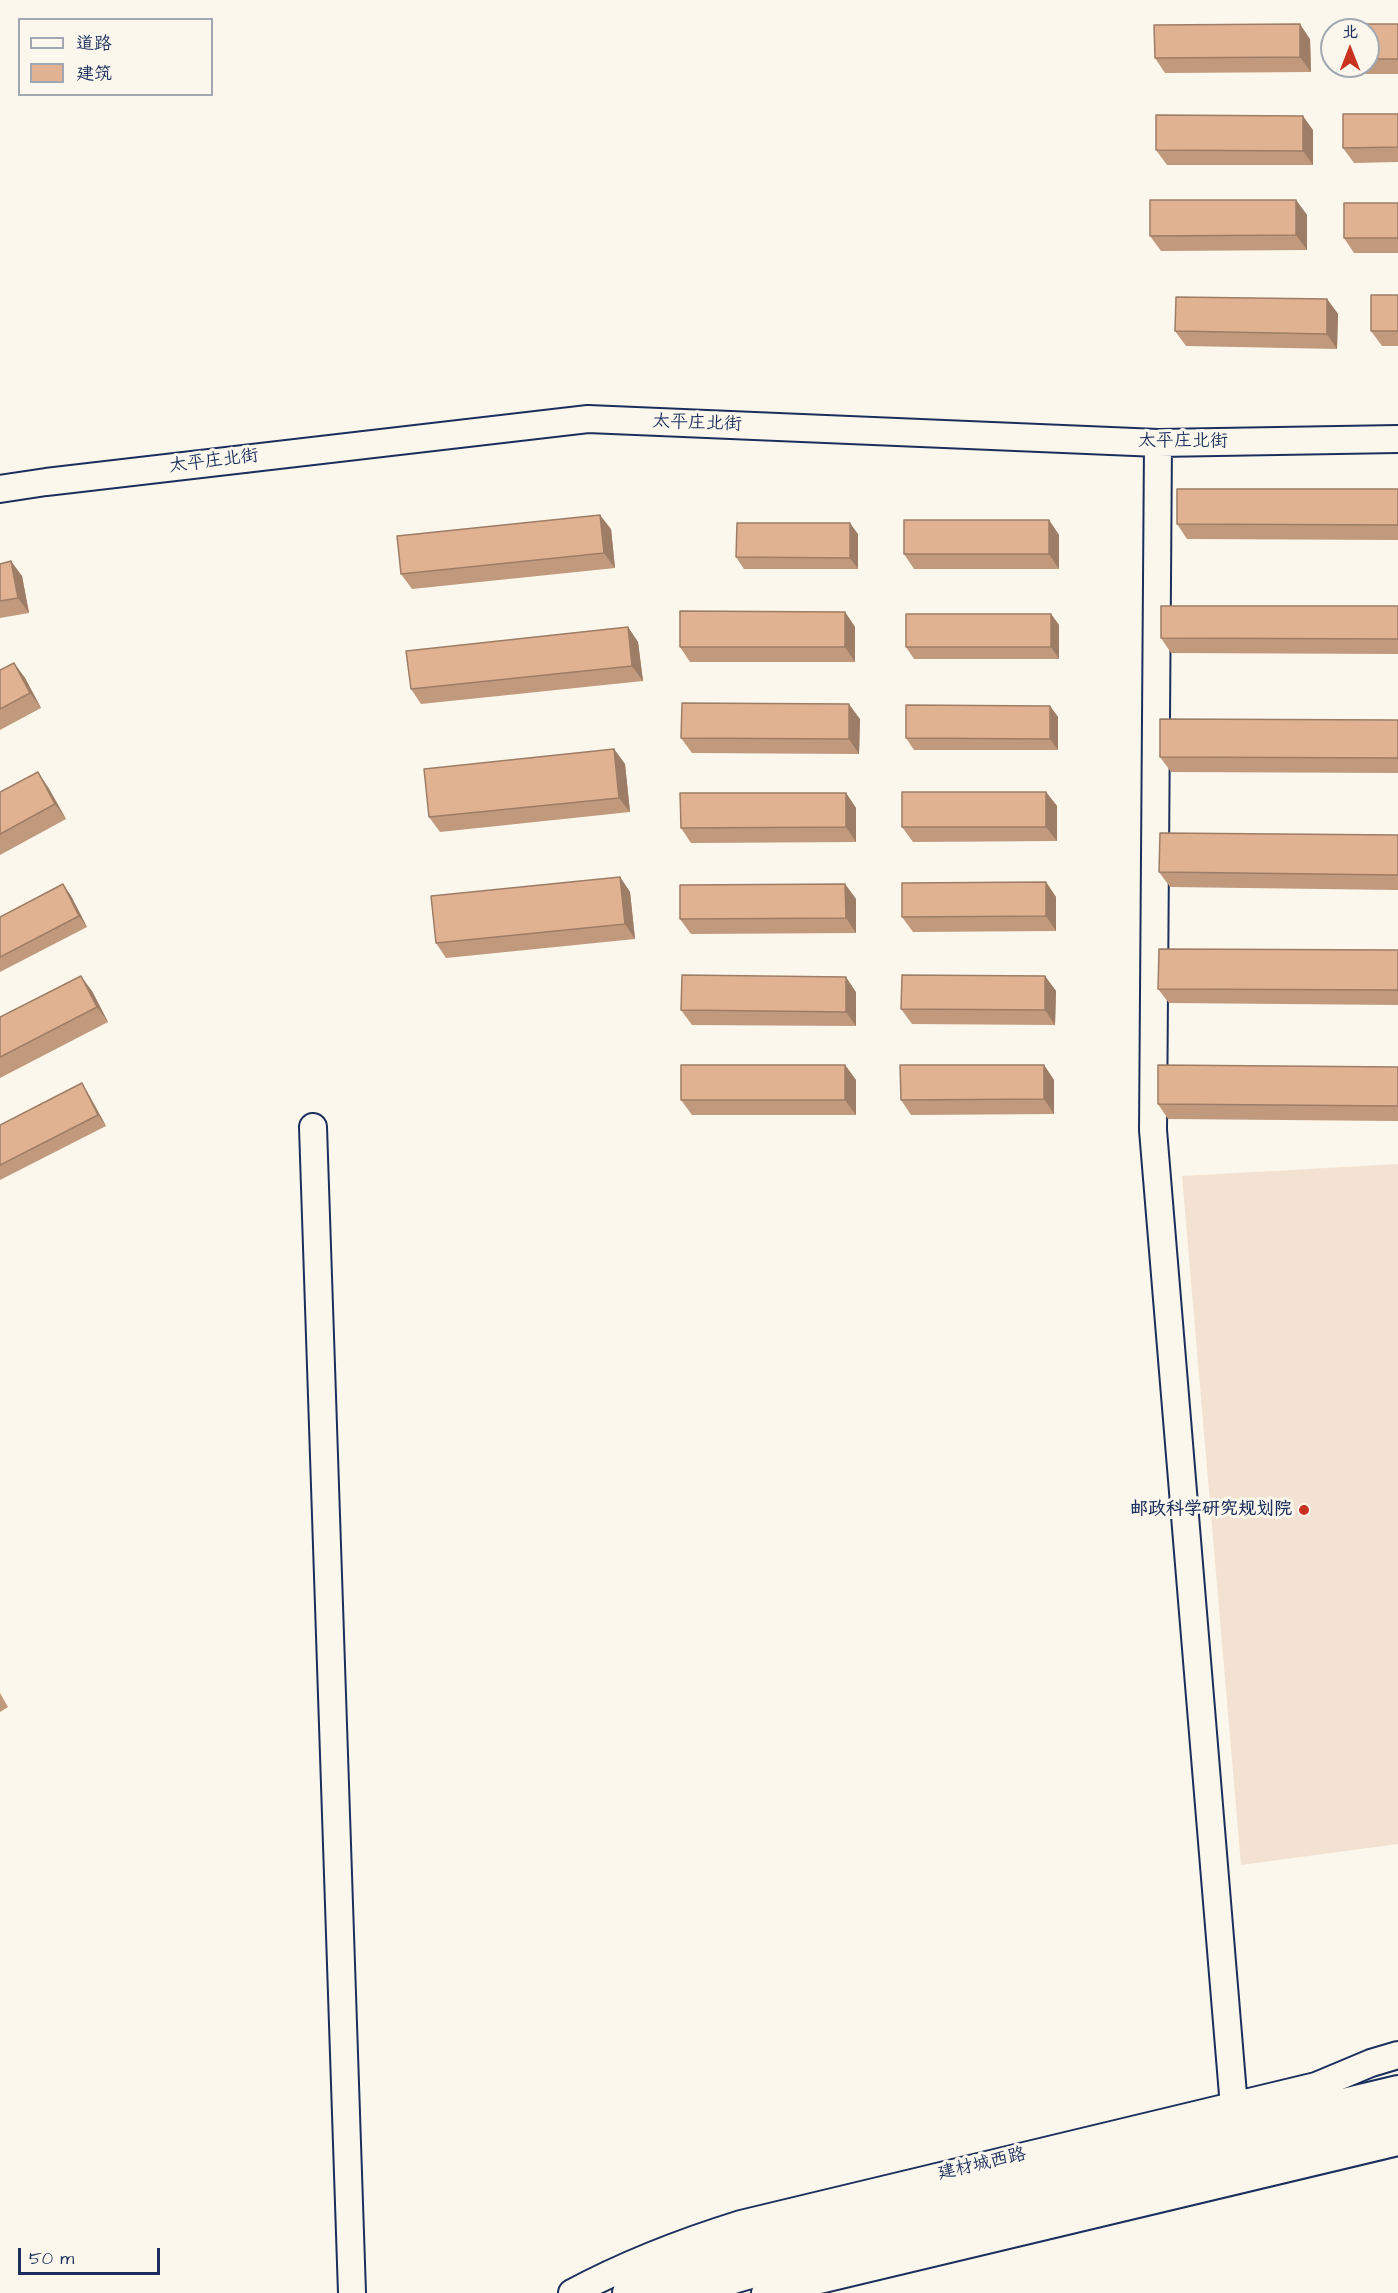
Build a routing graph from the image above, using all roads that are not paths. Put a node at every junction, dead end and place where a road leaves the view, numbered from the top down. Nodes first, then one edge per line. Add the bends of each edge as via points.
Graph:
1 (1398, 439) edge
2 (1158, 443) junction
3 (0, 489) edge
4 (314, 1127) dead end
5 (1398, 2055) edge
6 (1398, 2092) edge
7 (1398, 2117) edge
8 (1235, 2118) junction
9 (1398, 2142) edge
10 (352, 2293) edge
11 (572, 2293) edge
12 (629, 2293) edge
13 (686, 2293) edge
14 (765, 2293) edge

1 - 2 street, 太平庄北街
2 - 3 street, 太平庄北街 via 588,419
2 - 8 street via 1153,1130
4 - 10 street
5 - 8 street, 建材城西路
6 - 8 main road, 建材城西路
7 - 13 main road via 823,2253
8 - 11 street, 建材城西路 via 741,2224 656,2253
8 - 12 main road, 建材城西路 via 747,2248
9 - 14 street

